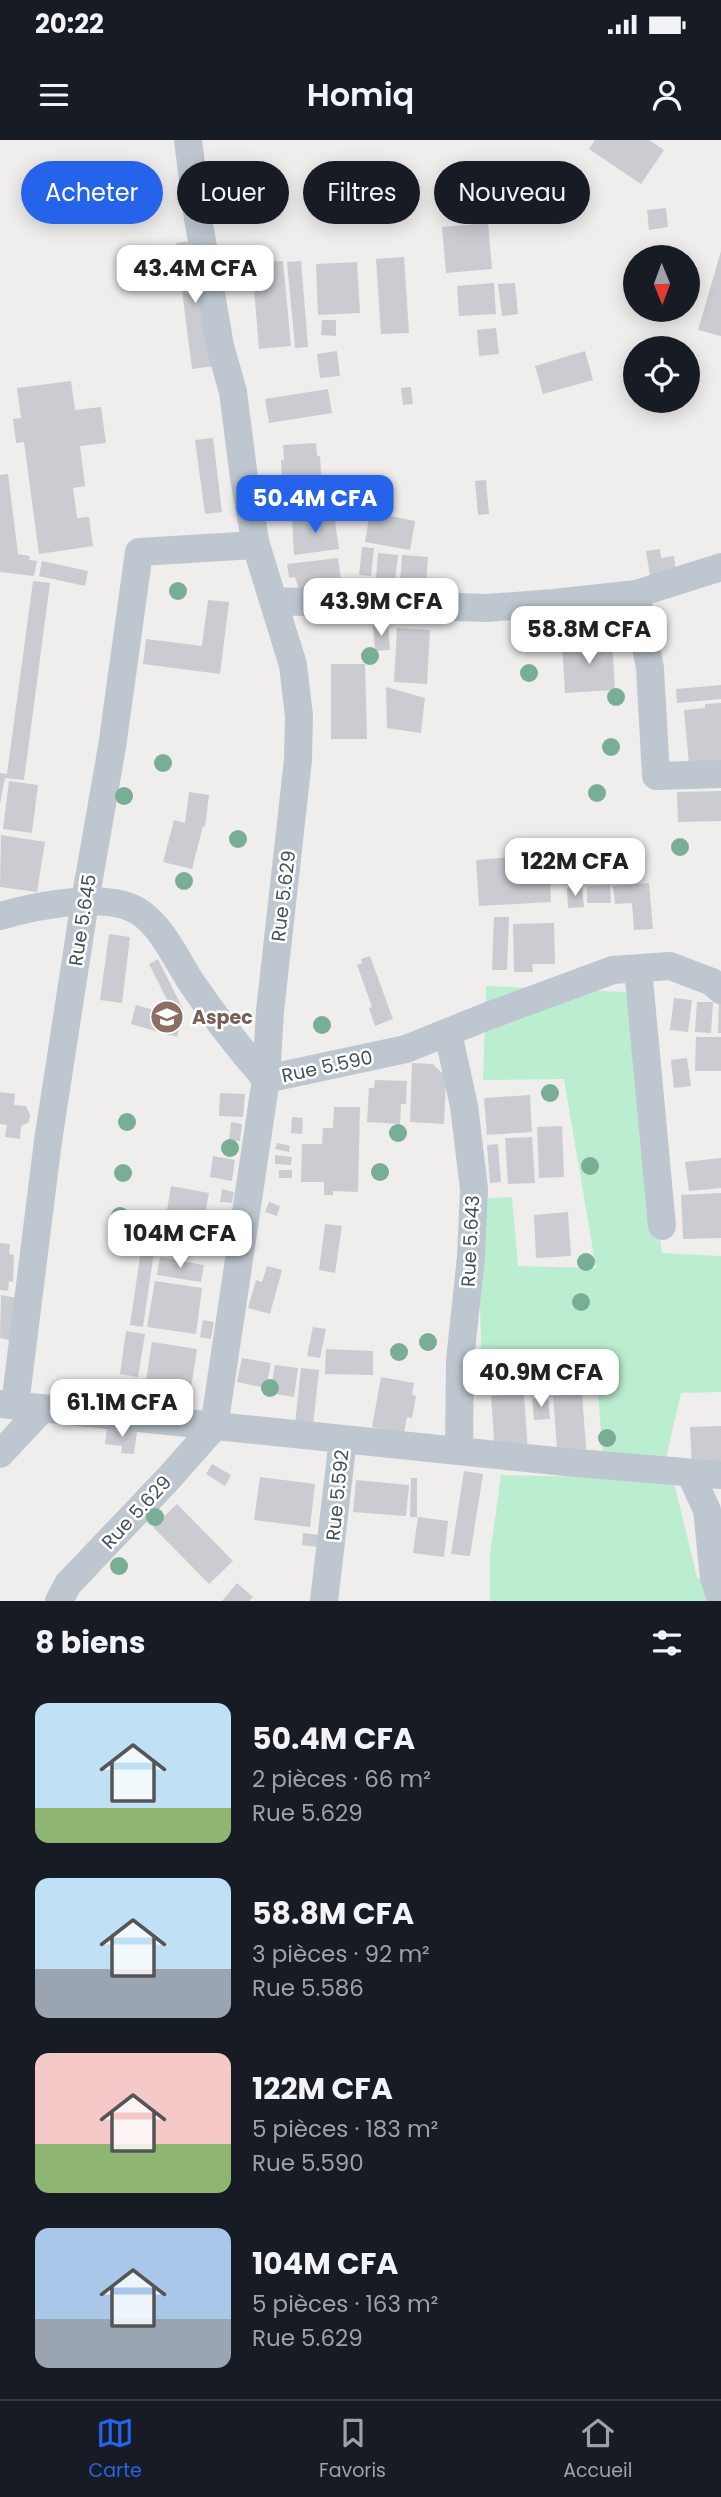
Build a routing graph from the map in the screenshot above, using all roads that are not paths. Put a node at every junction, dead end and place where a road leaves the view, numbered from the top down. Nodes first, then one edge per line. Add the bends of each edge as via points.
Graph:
1 (188, 140) edge
2 (256, 545) junction
3 (721, 567) edge
4 (636, 594) junction
5 (274, 601) junction
6 (721, 774) edge
7 (85, 901) junction
8 (0, 916) edge
9 (638, 969) junction
10 (721, 990) edge
11 (448, 1032) junction
12 (266, 1079) junction
13 (662, 1226) dead end
14 (19, 1406) edge
15 (214, 1427) junction
16 (343, 1439) junction
17 (458, 1451) junction
18 (0, 1454) edge
19 (690, 1473) junction
20 (721, 1475) edge
21 (721, 1599) edge
22 (59, 1601) edge
23 (324, 1601) edge

1 - 2 street, Rue 5.629
2 - 5 street, Rue 5.629
2 - 7 street, Rue 5.645 via 139,552 113,747
3 - 4 street
4 - 5 street via 487,608
4 - 6 street via 650,668 656,776
5 - 12 street, Rue 5.629 via 293,666 299,716
7 - 8 street, Rue 5.590
7 - 12 street, Rue 5.590 via 139,912 160,931 236,1045
7 - 14 street, Rue 5.645 via 48,1141
9 - 10 street, Rue 5.590 via 670,967 712,982
9 - 11 street, Rue 5.590 via 613,971
9 - 13 street
11 - 12 street, Rue 5.590 via 406,1049
11 - 17 street, Rue 5.643 via 464,1105 474,1189 460,1360
12 - 15 street, Rue 5.629
14 - 15 street, Rue 5.592
14 - 18 street
15 - 16 street, Rue 5.592
15 - 22 street, Rue 5.629 via 68,1584
16 - 17 street
16 - 23 street, Rue 5.592
17 - 19 street
19 - 20 street
19 - 21 street via 707,1510

